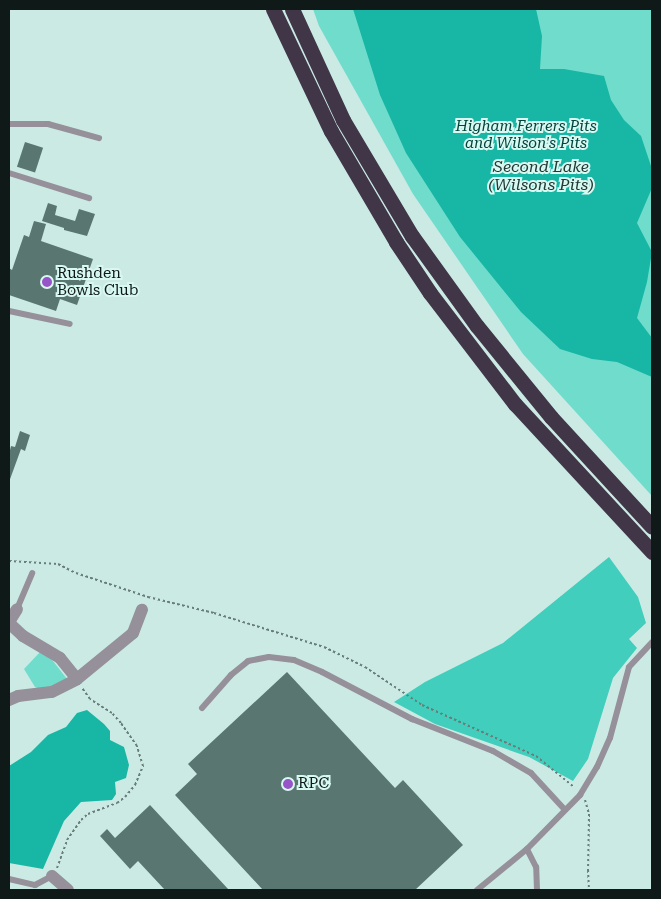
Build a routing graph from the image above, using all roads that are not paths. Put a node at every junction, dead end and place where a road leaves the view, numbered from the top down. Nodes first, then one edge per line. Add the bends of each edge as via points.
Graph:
1 (273, 9) edge
2 (292, 9) edge
3 (9, 124) edge
4 (98, 138) dead end
5 (9, 173) edge
6 (89, 198) dead end
7 (9, 311) edge
8 (70, 324) dead end
9 (652, 527) edge
10 (652, 552) edge
11 (32, 573) dead end
12 (17, 609) joint
13 (142, 610) dead end
14 (9, 623) edge
15 (652, 643) edge
16 (77, 679) junction
17 (9, 700) edge
18 (202, 708) dead end
19 (565, 810) junction
20 (527, 849) junction
21 (52, 876) joint
22 (9, 879) edge
23 (68, 890) edge
24 (477, 890) edge
25 (537, 890) edge

1 - 10 highway via 331,131 430,293 515,404
2 - 9 highway via 344,120 412,236 476,326 551,417
3 - 4 lane via 48,124
5 - 6 lane
7 - 8 lane
11 - 12 lane
12 - 14 street
13 - 16 street via 133,634
14 - 16 street via 23,636 60,658
15 - 19 lane via 629,667 610,738 580,795
16 - 17 street via 52,692
18 - 19 lane via 248,661 269,657 294,660 412,719 493,751 531,773
19 - 20 lane
20 - 24 lane
20 - 25 lane via 536,867
21 - 22 lane via 35,885
21 - 23 street

